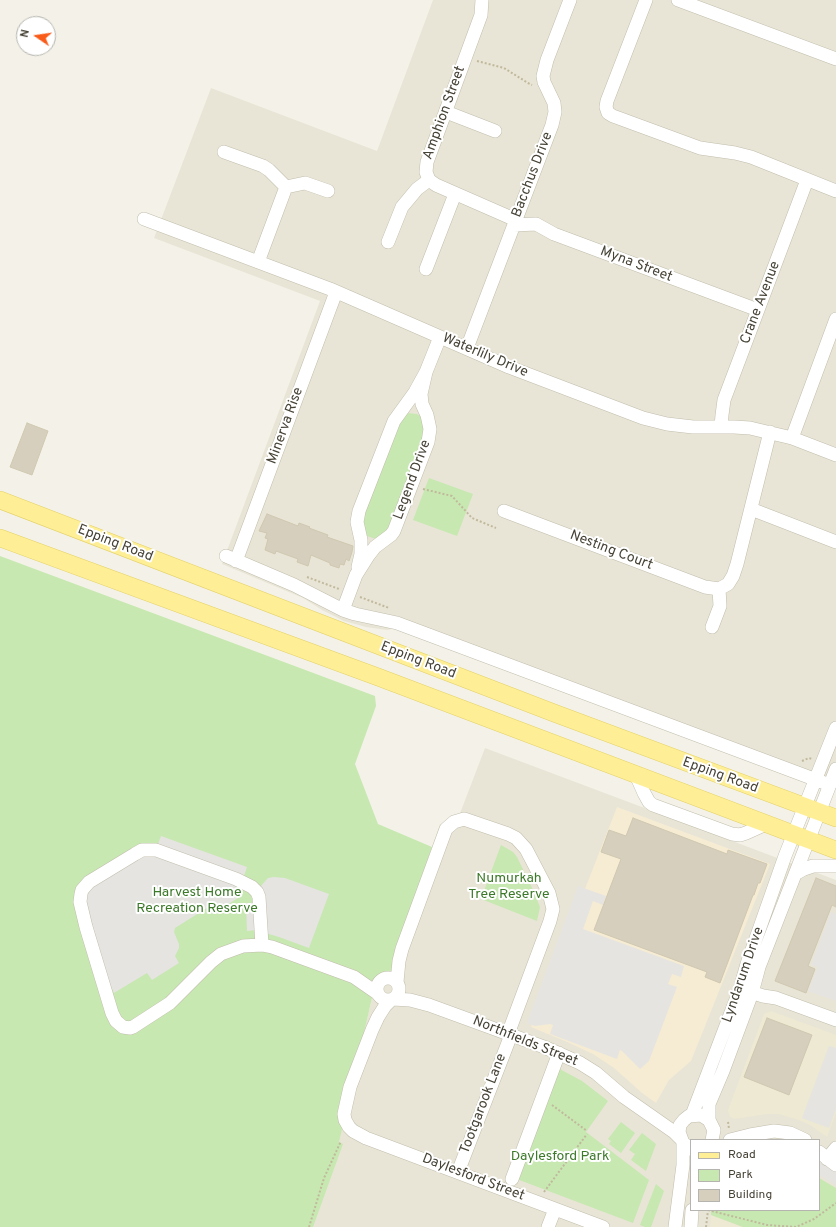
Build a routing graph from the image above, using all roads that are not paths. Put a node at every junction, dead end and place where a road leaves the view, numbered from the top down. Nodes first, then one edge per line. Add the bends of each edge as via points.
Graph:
1 (482, 0) edge
2 (570, 0) edge
3 (646, 0) edge
4 (678, 0) edge
5 (836, 59) edge
6 (446, 112) junction
7 (495, 131) dead end
8 (224, 152) dead end
9 (429, 180) junction
10 (807, 180) junction
11 (286, 187) junction
12 (328, 191) dead end
13 (836, 191) edge
14 (455, 194) junction
15 (144, 219) dead end
16 (515, 223) junction
17 (388, 242) dead end
18 (258, 262) junction
19 (426, 269) dead end
20 (336, 292) junction
21 (758, 310) junction
22 (836, 319) edge
23 (440, 337) junction
24 (467, 348) junction
25 (426, 372) junction
26 (403, 408) junction
27 (427, 416) junction
28 (721, 427) junction
29 (770, 432) junction
30 (792, 438) junction
31 (836, 455) edge
32 (0, 500) edge
33 (750, 509) junction
34 (504, 511) dead end
35 (358, 530) junction
36 (0, 538) edge
37 (384, 541) junction
38 (836, 542) edge
39 (231, 559) joint
40 (356, 575) junction
41 (719, 589) junction
42 (343, 610) junction
43 (712, 627) dead end
44 (836, 728) edge
45 (836, 769) edge
46 (816, 781) junction
47 (830, 785) junction
48 (812, 810) junction
49 (836, 818) edge
50 (801, 837) junction
51 (830, 848) edge
52 (836, 866) edge
53 (794, 874) junction
54 (262, 945) junction
55 (354, 977) junction
56 (391, 981) junction
57 (747, 987) junction
58 (378, 994) junction
59 (392, 1000) junction
60 (429, 1005) junction
61 (836, 1020) edge
62 (372, 1030) junction
63 (509, 1035) junction
64 (559, 1053) junction
65 (691, 1116) junction
66 (654, 1117) junction
67 (710, 1122) junction
68 (750, 1135) junction
69 (712, 1139) edge
70 (734, 1139) edge
71 (803, 1139) edge
72 (685, 1143) edge
73 (836, 1148) edge
74 (827, 1159) edge
75 (458, 1172) junction
76 (512, 1179) dead end
77 (555, 1209) junction
78 (692, 1211) edge
79 (548, 1227) edge
80 (603, 1227) edge
81 (675, 1227) edge
82 (691, 1227) edge

1 - 6 street, Amphion Street via 481,15
2 - 16 street, Bacchus Drive via 544,69 544,82 554,103 554,117
3 - 10 street via 607,101 608,113 683,143 751,157
4 - 5 street
6 - 7 street
6 - 9 street, Amphion Street via 426,162
8 - 11 street via 263,166
9 - 14 street, Amphion Street
9 - 17 street via 417,189 402,207
10 - 13 street
10 - 21 street, Crane Avenue
11 - 12 street via 305,183
11 - 18 street
14 - 16 street, Amphion Street
14 - 19 street
15 - 18 street, Waterlily Drive
16 - 21 street, Myna Street via 536,224 566,238
16 - 24 street, Bacchus Drive
18 - 20 street, Waterlily Drive
20 - 23 street, Waterlily Drive
20 - 39 street, Minerva Rise
21 - 28 street, Crane Avenue via 724,400
22 - 30 street
23 - 24 street, Waterlily Drive
23 - 25 street, Legend Drive
24 - 28 street, Waterlily Drive via 509,367 643,418 693,427
25 - 26 street, Legend Drive
25 - 27 street, Legend Drive via 421,394
26 - 27 street via 418,409
26 - 35 street, Legend Drive via 394,421 359,511
27 - 37 street, Legend Drive via 430,429 428,442 394,531
28 - 29 street, Waterlily Drive
29 - 30 street, Waterlily Drive
29 - 33 street
30 - 31 street, Waterlily Drive
32 - 48 main road, Epping Road
33 - 38 street
33 - 41 street via 733,576 728,584
34 - 41 street, Nesting Court via 705,587
35 - 37 street via 366,539 374,542
35 - 40 street, Legend Drive via 361,554
36 - 50 main road, Epping Road via 371,674
37 - 40 street, Legend Drive via 375,547
39 - 42 street, Epping Road via 294,585
40 - 42 street, Legend Drive
41 - 43 street via 720,606
42 - 46 street, Epping Road via 397,624
44 - 46 street
45 - 47 street
46 - 47 street, Epping Road
46 - 48 street
47 - 48 street
48 - 49 main road, Epping Road
48 - 50 street
50 - 51 main road, Epping Road
50 - 53 street, Lyndarum Drive
50 - 57 street, Lyndarum Drive via 747,964
52 - 53 street via 813,866
53 - 57 street, Lyndarum Drive via 759,967
54 - 54 street via 243,946 221,954 201,970 170,1003 133,1027 123,1027 112,1013 80,902 82,890 89,882 142,850 156,850 240,881 257,892
54 - 55 street
55 - 56 street
55 - 58 street
56 - 58 street via 377,985
56 - 59 street via 398,994
56 - 60 street, Northfields Street
56 - 63 street, Tootgarook Lane via 443,836 450,825 464,819 516,838 526,849 549,893 553,909
57 - 61 street via 765,990 776,998
57 - 65 street, Lyndarum Drive
57 - 67 street, Lyndarum Drive via 723,1070 709,1104
58 - 59 street via 384,1000
58 - 62 street
59 - 60 street, Northfields Street via 410,1000
59 - 62 street via 384,1008
60 - 63 street, Northfields Street
62 - 75 street, Daylesford Street via 347,1098 344,1114 346,1123 352,1131 366,1138
63 - 64 street, Northfields Street
63 - 75 street, Tootgarook Lane
64 - 66 street, Northfields Street via 596,1073 624,1097
64 - 76 street
65 - 66 street, Northfields Street via 678,1119
65 - 67 street via 701,1115
65 - 72 street, Lyndarum Drive via 680,1125 679,1132
66 - 72 street, Northfields Street
67 - 68 street via 719,1130 730,1134
67 - 69 street, Lyndarum Drive via 714,1130
68 - 70 street
68 - 71 street via 774,1131 790,1133
72 - 81 street
73 - 74 street
75 - 77 street, Daylesford Street
77 - 79 street
77 - 80 street, Daylesford Street
78 - 82 street

